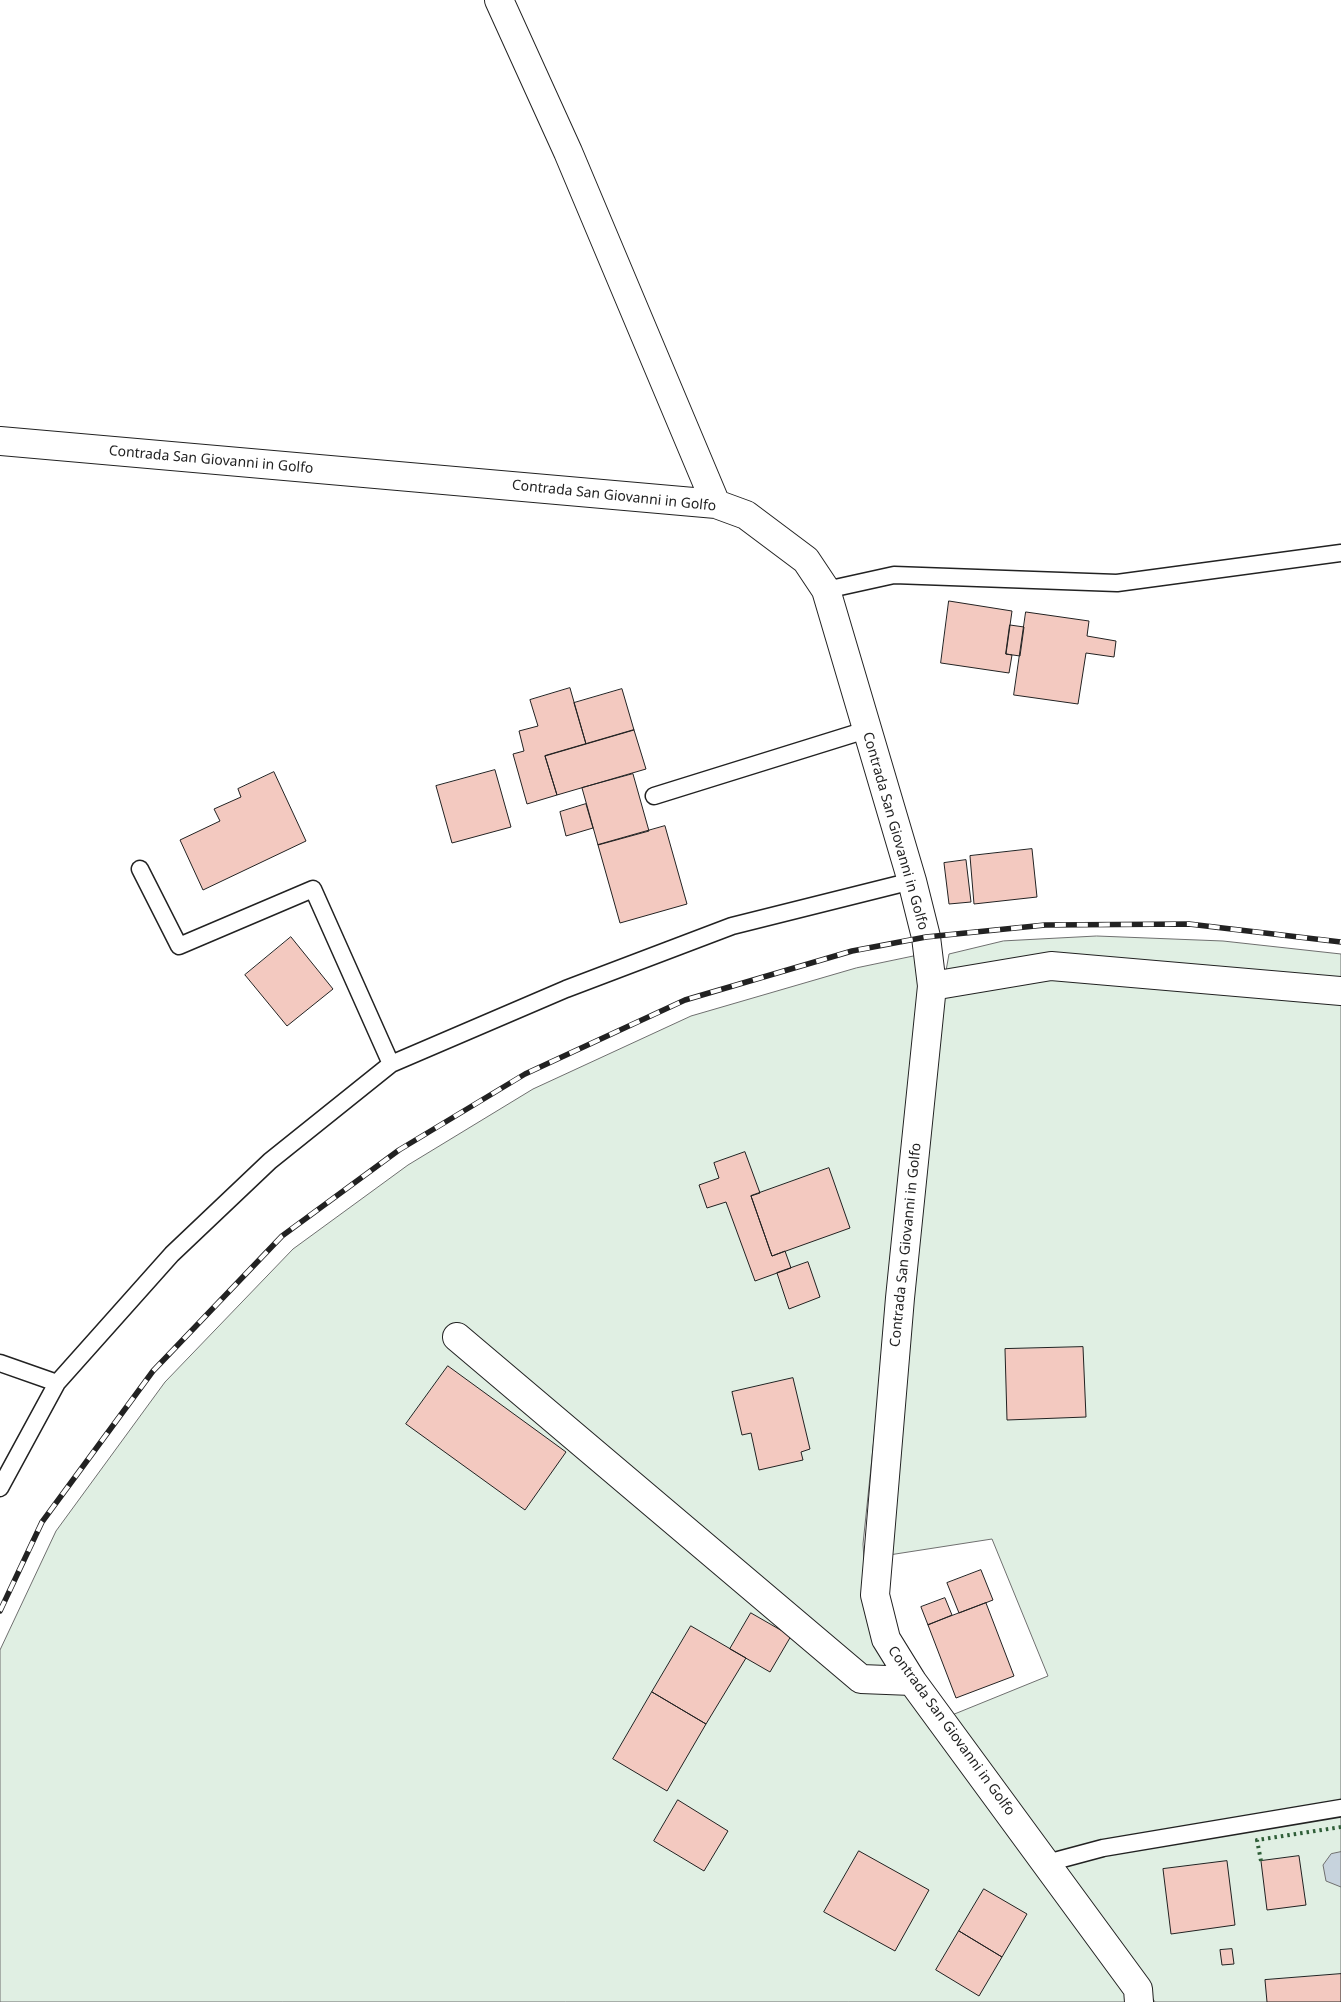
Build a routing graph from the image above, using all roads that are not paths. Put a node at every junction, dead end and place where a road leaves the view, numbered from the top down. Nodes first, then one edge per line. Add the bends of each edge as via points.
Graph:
1 (499, 0) edge
2 (0, 441) edge
3 (716, 504) junction
4 (1341, 553) edge
5 (826, 590) junction
6 (866, 730) junction
7 (654, 796) dead end
8 (140, 869) dead end
9 (912, 881) junction
10 (932, 986) junction
11 (1341, 991) edge
12 (391, 1064) junction
13 (457, 1337) dead end
14 (0, 1363) edge
15 (57, 1383) junction
16 (0, 1488) edge
17 (912, 1681) junction
18 (1341, 1808) edge
19 (1047, 1863) junction
20 (1139, 2002) edge

1 - 3 street via 568,152
2 - 3 street, Contrada San Giovanni in Golfo
3 - 5 street, Contrada San Giovanni in Golfo via 746,515 806,560
4 - 5 lane via 1117,583 894,576
5 - 6 street, Contrada San Giovanni in Golfo
6 - 7 lane
6 - 9 street, Contrada San Giovanni in Golfo
8 - 12 lane via 179,946 313,889
9 - 10 street, Contrada San Giovanni in Golfo via 926,937
9 - 12 lane via 732,926 566,989
10 - 11 street via 1051,966
10 - 17 street, Contrada San Giovanni in Golfo via 900,1298 875,1595 886,1639
12 - 15 lane via 270,1160 186,1241
13 - 17 street via 860,1679
14 - 15 lane
15 - 16 lane
17 - 19 street, Contrada San Giovanni in Golfo
18 - 19 lane via 1103,1848
19 - 20 street, Contrada San Giovanni in Golfo via 1138,1989

